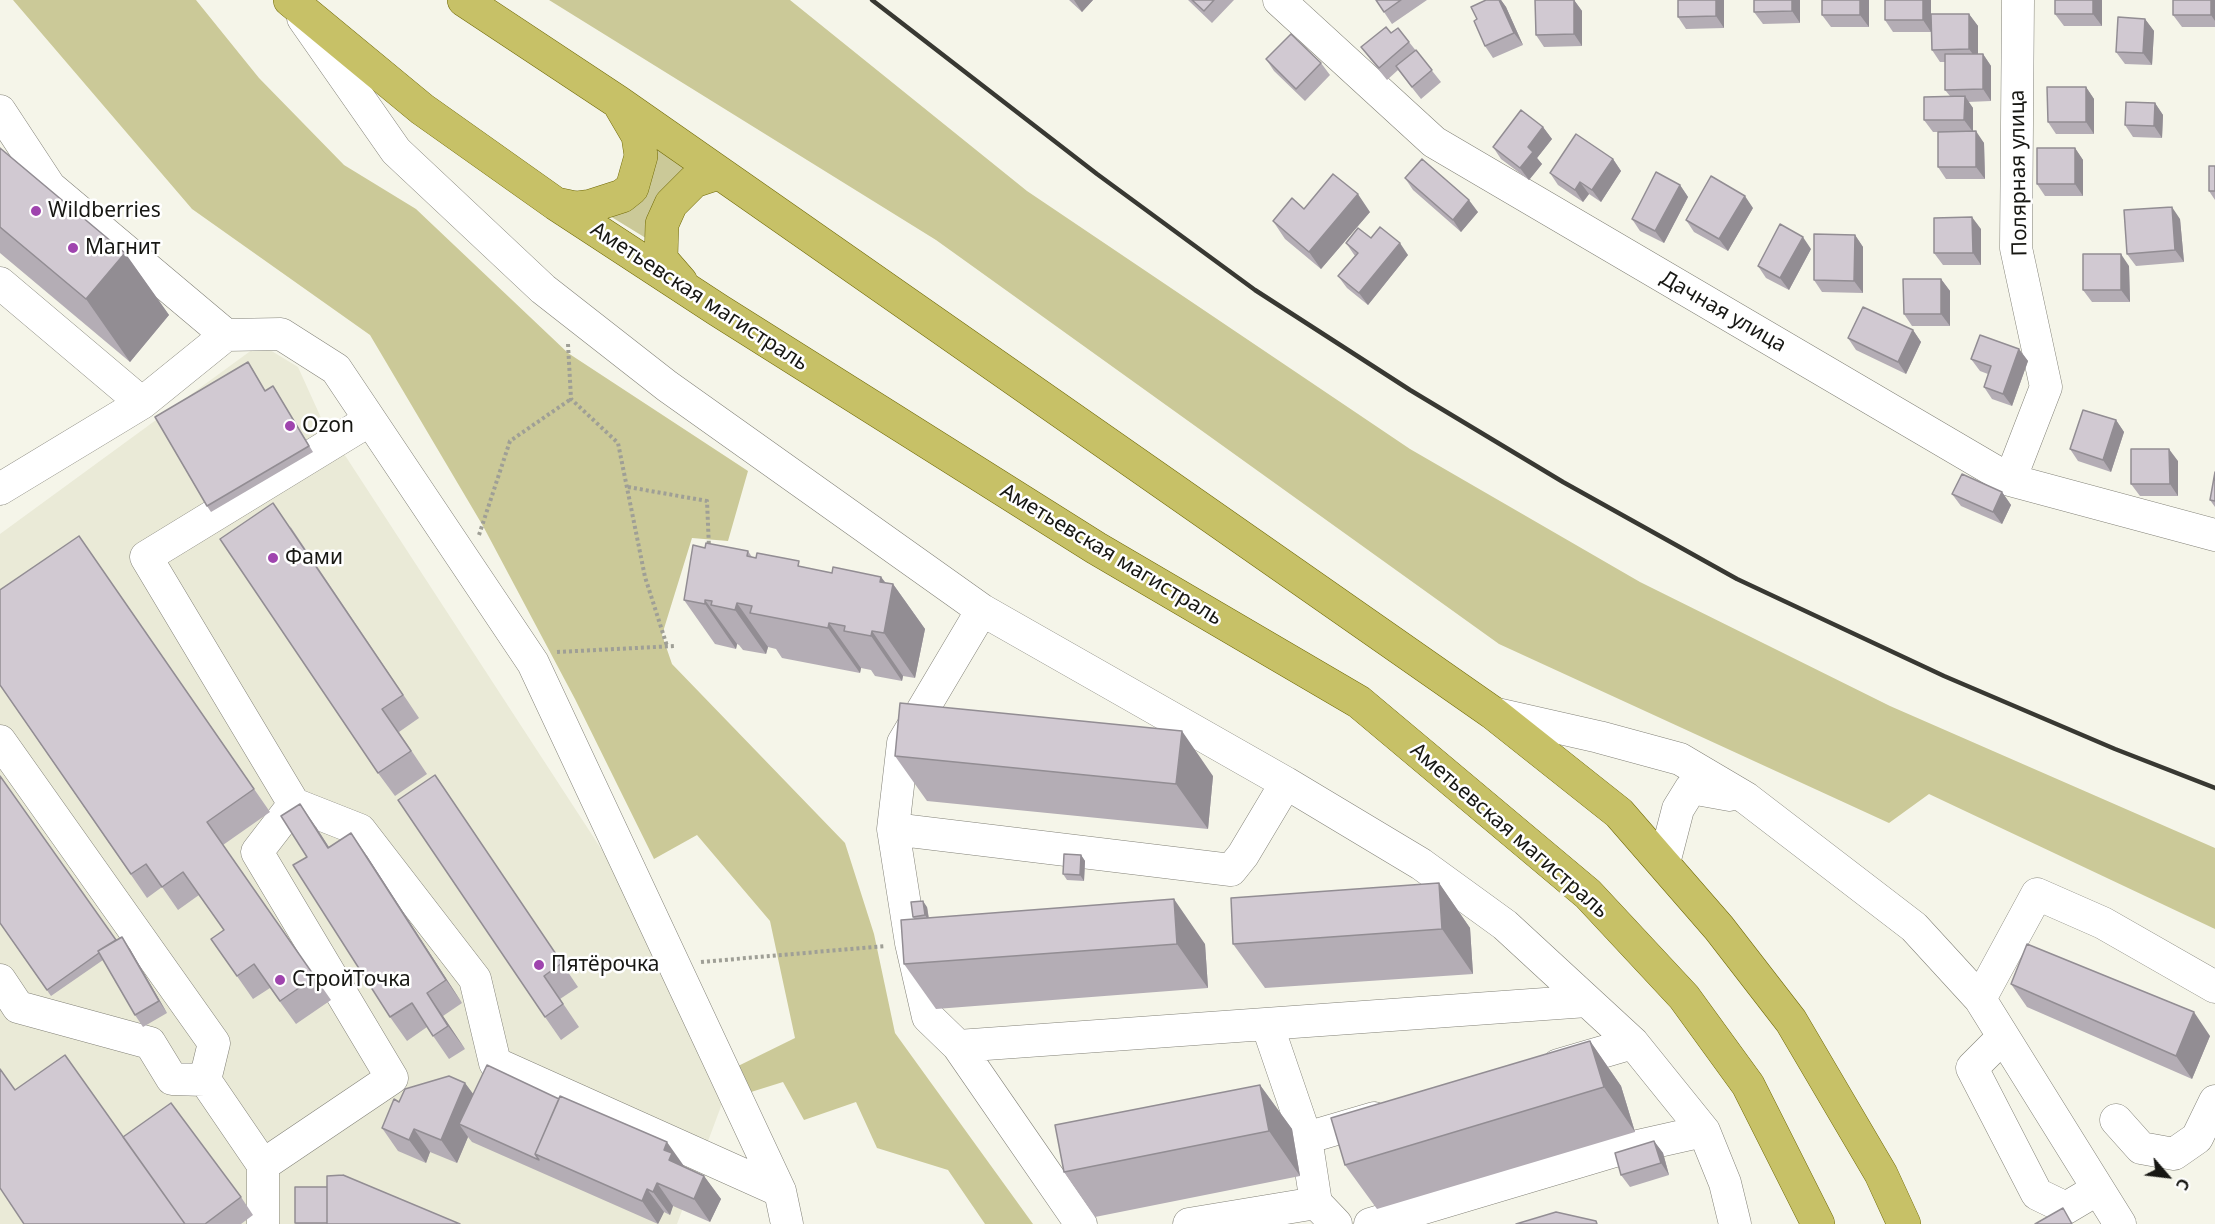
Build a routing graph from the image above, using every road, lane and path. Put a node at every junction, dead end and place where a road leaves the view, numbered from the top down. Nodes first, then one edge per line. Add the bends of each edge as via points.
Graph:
1 (465, 0) edge
2 (1279, 0) edge
3 (2018, 0) edge
4 (291, 1) edge
5 (618, 102) junction
6 (0, 111) edge
7 (718, 173) junction
8 (556, 204) junction
9 (0, 282) edge
10 (691, 293) junction
11 (226, 335) junction
12 (568, 340) dead end
13 (571, 399) junction
14 (142, 403) junction
15 (370, 420) junction
16 (2010, 480) junction
17 (628, 488) junction
18 (0, 489) edge
19 (2215, 535) edge
20 (709, 552) edge
21 (469, 567) junction
22 (982, 610) junction
23 (667, 646) junction
24 (675, 646) dead end
25 (526, 653) junction
26 (1493, 714) junction
27 (0, 741) edge
28 (1286, 783) junction
29 (1746, 798) junction
30 (294, 804) junction
31 (893, 829) junction
32 (1664, 863) junction
33 (911, 944) junction
34 (674, 964) junction
35 (0, 980) edge
36 (2215, 987) edge
37 (1980, 999) junction
38 (1587, 1001) junction
39 (1267, 1024) junction
40 (2003, 1037) junction
41 (1633, 1043) junction
42 (958, 1046) junction
43 (1528, 1074) edge
44 (205, 1080) junction
45 (2215, 1101) edge
46 (1406, 1109) edge
47 (2116, 1120) dead end
48 (1704, 1131) junction
49 (1306, 1138) junction
50 (263, 1165) junction
51 (2098, 1189) junction
52 (780, 1191) junction
53 (1326, 1214) edge
54 (1906, 1221) edge
55 (263, 1224) edge
56 (787, 1224) edge
57 (1081, 1224) edge
58 (1189, 1224) edge
59 (1370, 1224) edge
60 (1735, 1224) edge
61 (1818, 1224) edge
62 (2120, 1224) edge

1 - 5 main road
2 - 16 street, Дачная улица via 1434,142
3 - 16 street, Полярная улица via 2016,248 2046,387
4 - 8 main road, Аметьевская магистраль via 422,109
4 - 22 street via 396,151 543,290 667,386
5 - 7 main road
5 - 8 main road via 638,136 641,156 632,188 622,196 591,206
6 - 11 street via 50,187
7 - 10 main road via 694,181 671,204 662,224 661,259
7 - 26 main road
8 - 10 main road, Аметьевская магистраль
9 - 14 street
10 - 61 main road, Аметьевская магистраль via 1096,548 1359,702 1588,894 1684,997 1748,1085
11 - 14 street
11 - 15 street via 281,334 336,369
12 - 13 path
13 - 17 path via 618,443
13 - 21 path via 510,441
14 - 18 street
15 - 21 street
15 - 30 street via 146,557
16 - 19 street, Дачная улица
17 - 20 path via 707,501
17 - 23 path via 645,577
21 - 25 street
22 - 28 street
22 - 31 street via 903,743
23 - 24 path
23 - 25 path
25 - 34 street
26 - 29 street via 1599,736 1680,759
26 - 32 main road via 1619,813
27 - 44 street via 214,1043
28 - 31 street via 1231,870
28 - 38 street via 1421,864 1505,925
29 - 32 street via 1691,788 1678,809
29 - 37 street via 1914,927
30 - 50 street via 257,852 392,1078
30 - 52 street via 360,830 475,980 495,1062
31 - 33 street
32 - 54 main road via 1791,1021
33 - 34 path
33 - 42 street via 928,1017
34 - 52 street
35 - 44 street via 18,1007 150,1043 172,1079
36 - 37 street via 2103,923 2037,894
37 - 40 street
38 - 39 street
38 - 41 street
39 - 42 street
39 - 49 street
40 - 51 street
40 - 51 street via 1972,1068 2037,1194 2066,1208
41 - 43 street
41 - 48 street
42 - 57 street
44 - 50 street
45 - 47 street via 2197,1138 2174,1154 2141,1148
46 - 49 street
48 - 59 street via 1615,1150
48 - 60 street via 1725,1183
49 - 53 street
50 - 55 street
51 - 62 street
52 - 56 street
53 - 58 street

